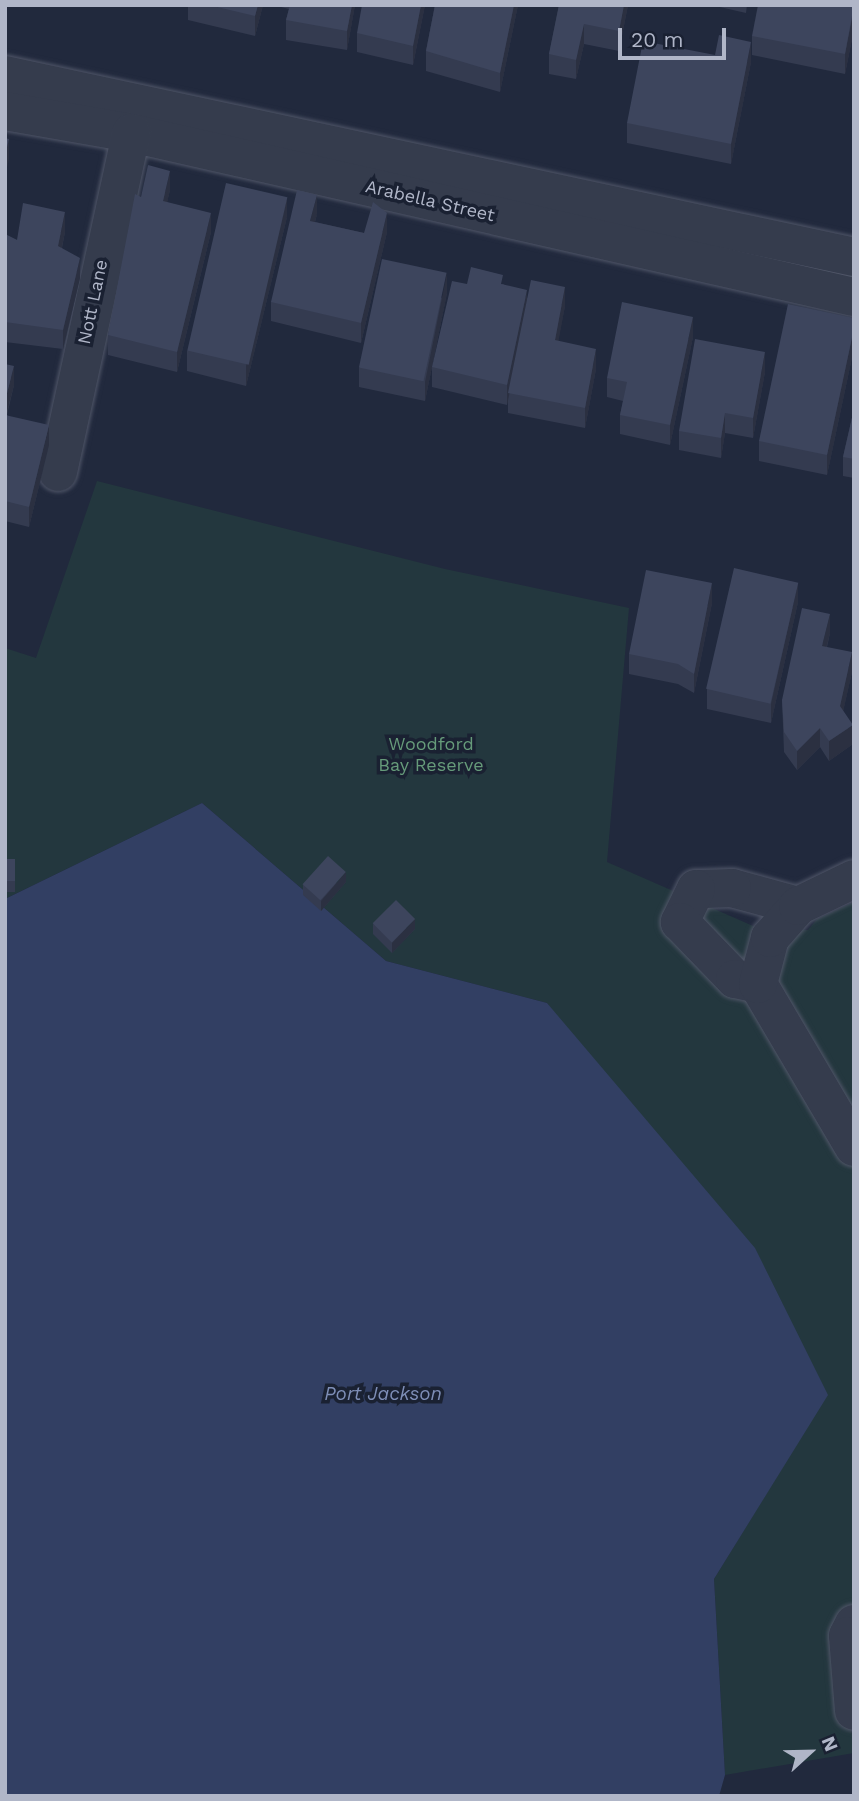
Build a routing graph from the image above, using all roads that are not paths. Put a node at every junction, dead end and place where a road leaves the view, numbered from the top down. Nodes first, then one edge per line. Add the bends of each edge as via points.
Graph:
1 (5, 75) edge
2 (5, 111) edge
3 (131, 133) junction
4 (854, 257) edge
5 (854, 297) edge
6 (58, 472) dead end
7 (854, 879) edge
8 (798, 906) junction
9 (758, 984) junction
10 (854, 1147) edge
11 (854, 1624) edge
12 (854, 1711) edge

1 - 4 street, Arabella Street
2 - 3 street, Arabella Street
3 - 5 street, Arabella Street
3 - 6 street, Nott Lane
7 - 8 street
8 - 9 street via 770,939
8 - 9 street via 732,888 696,889 680,922 735,979
9 - 10 street
11 - 12 street via 848,1636

